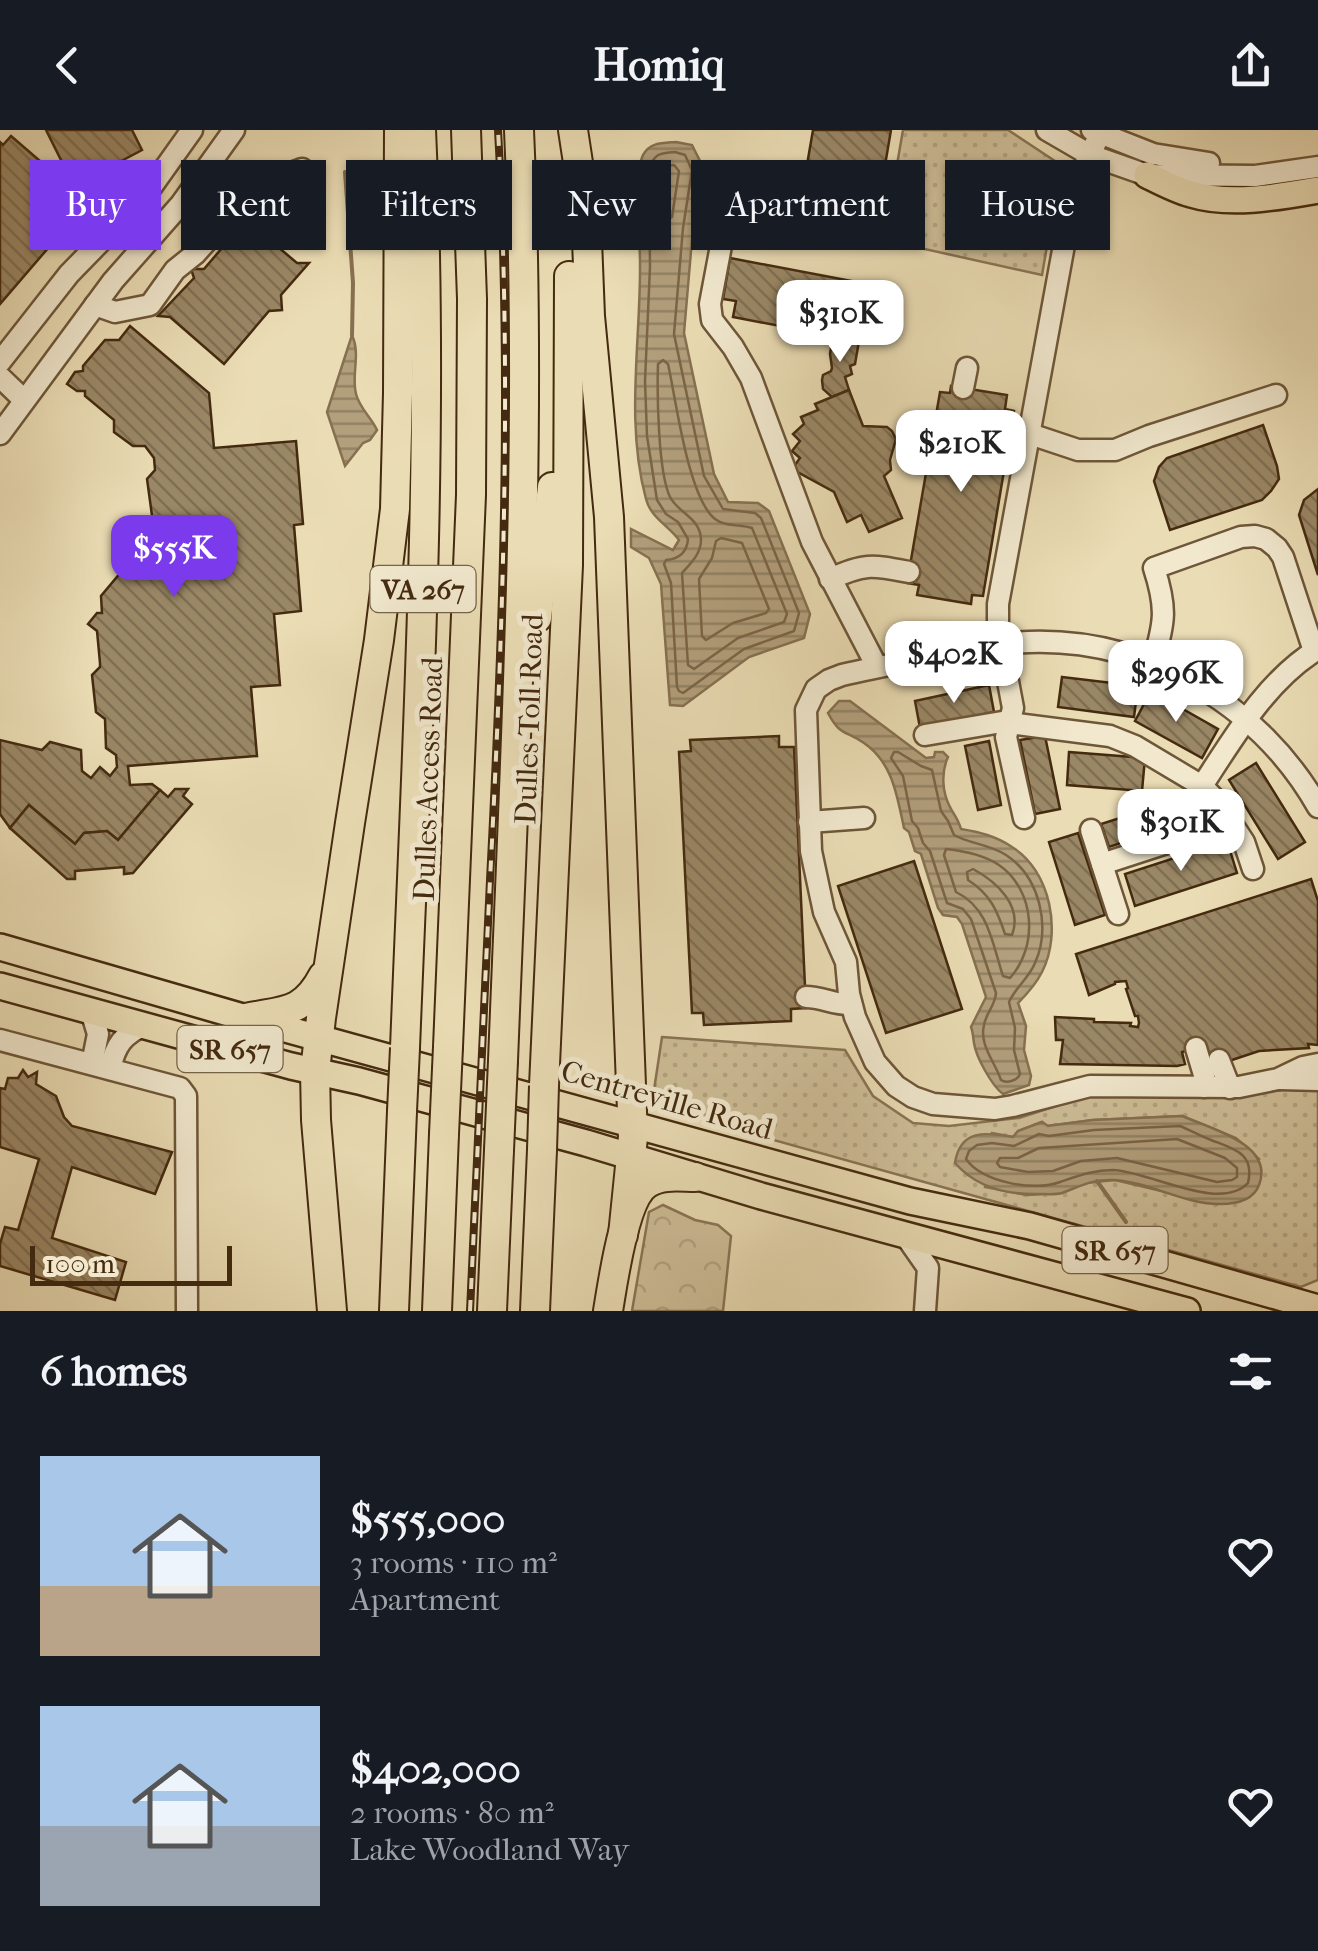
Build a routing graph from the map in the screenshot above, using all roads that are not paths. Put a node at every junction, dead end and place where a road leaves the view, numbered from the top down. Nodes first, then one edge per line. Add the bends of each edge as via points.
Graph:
1 (192, 130) edge
2 (234, 130) edge
3 (399, 130) edge
4 (421, 130) edge
5 (466, 130) edge
6 (519, 130) edge
7 (564, 130) edge
8 (573, 130) edge
9 (1047, 130) edge
10 (1096, 132) edge
11 (1090, 154) junction
12 (1318, 156) edge
13 (1318, 168) edge
14 (1147, 175) junction
15 (1318, 190) edge
16 (199, 250) edge
17 (720, 250) edge
18 (95, 305) junction
19 (570, 316) junction
20 (0, 362) edge
21 (0, 377) edge
22 (1276, 395) dead end
23 (24, 400) junction
24 (2, 425) edge
25 (1030, 434) junction
26 (909, 572) dead end
27 (830, 579) junction
28 (1001, 644) junction
29 (1316, 650) edge
30 (1153, 662) junction
31 (877, 667) junction
32 (1245, 720) junction
33 (1010, 723) junction
34 (925, 735) dead end
35 (1312, 782) edge
36 (1202, 786) junction
37 (1318, 807) edge
38 (864, 818) dead end
39 (1024, 818) dead end
40 (512, 822) junction
41 (809, 822) junction
42 (1231, 822) junction
43 (1091, 830) dead end
44 (1102, 864) junction
45 (1253, 868) dead end
46 (1118, 914) dead end
47 (0, 948) edge
48 (330, 961) junction
49 (0, 986) edge
50 (806, 997) dead end
51 (851, 1004) junction
52 (91, 1011) junction
53 (246, 1018) junction
54 (144, 1026) junction
55 (318, 1038) junction
56 (0, 1040) edge
57 (1196, 1048) dead end
58 (1219, 1060) dead end
59 (1318, 1064) edge
60 (101, 1066) junction
61 (315, 1071) junction
62 (1278, 1079) junction
63 (1318, 1080) edge
64 (1204, 1087) junction
65 (1230, 1088) junction
66 (633, 1124) junction
67 (632, 1158) junction
68 (695, 1177) junction
69 (623, 1234) junction
70 (905, 1235) junction
71 (1318, 1308) edge
72 (187, 1311) edge
73 (332, 1311) edge
74 (394, 1311) edge
75 (436, 1311) edge
76 (492, 1311) edge
77 (535, 1311) edge
78 (608, 1311) edge
79 (925, 1311) edge
80 (1188, 1311) edge

1 - 20 street via 145,196 70,274
2 - 18 street
3 - 48 highway via 394,509
4 - 74 highway, VA 267, bridge via 426,477
5 - 75 highway, Dulles Access Road, bridge via 471,495
6 - 40 highway via 526,390
7 - 19 highway, Dulles Toll Road
8 - 66 highway via 609,517
9 - 11 street
10 - 11 street
10 - 12 street via 1197,162 1266,164
11 - 14 street
11 - 25 street via 1072,208
13 - 14 street via 1255,176
14 - 15 main road via 1203,197
16 - 18 street via 174,270 150,305 115,312
17 - 27 street via 711,316 751,378
18 - 23 street
19 - 40 highway
19 - 77 highway, Dulles Toll Road, bridge via 567,582
21 - 23 street
22 - 25 street via 1115,450 1078,450
23 - 24 street
25 - 28 street via 998,604
26 - 27 street via 869,565
27 - 31 street
28 - 30 street via 1075,644
28 - 31 street
28 - 33 street
29 - 30 street via 1284,557 1272,543 1248,536 1154,568 1164,617
29 - 32 street
30 - 32 street
31 - 41 street via 835,677 816,689 806,710 800,754
32 - 35 street
32 - 36 street
33 - 34 street
33 - 36 street via 1110,736
33 - 39 street via 1006,737
35 - 37 street
36 - 42 street
38 - 41 street
40 - 76 highway, bridge
41 - 51 street via 824,912 846,962
42 - 44 street
42 - 45 street
43 - 44 street
44 - 46 street
47 - 53 main road, Centreville Road / SR 657
48 - 53 highway via 304,1003
48 - 55 highway
49 - 52 main road, SR 657
50 - 51 street
51 - 64 street via 875,1062 896,1086 944,1105 1004,1108 1100,1085
52 - 54 main road, SR 657
52 - 60 street
53 - 55 main road, Centreville Road / SR 657
54 - 60 street via 124,1034
54 - 61 main road, SR 657
55 - 61 highway
55 - 66 main road, Centreville Road / SR 657
56 - 60 street
57 - 64 street
58 - 65 street
59 - 62 street
60 - 72 street via 180,1088 186,1096
61 - 67 main road, SR 657
61 - 73 highway
62 - 63 street
62 - 65 street
64 - 65 street
66 - 67 highway
66 - 71 main road, Centreville Road / SR 657
67 - 68 main road, SR 657
67 - 69 highway
68 - 69 highway via 665,1177 643,1186
68 - 70 main road, SR 657
69 - 78 highway
70 - 79 street via 928,1268
70 - 80 main road, SR 657

